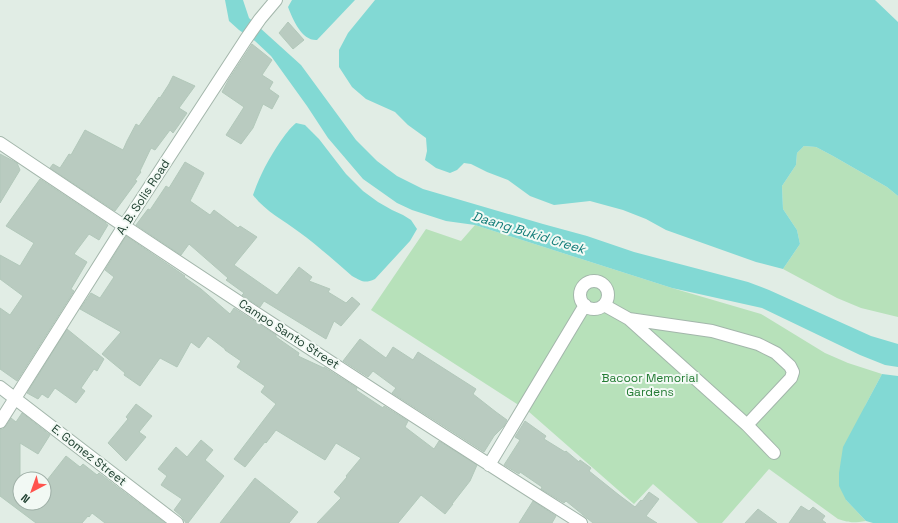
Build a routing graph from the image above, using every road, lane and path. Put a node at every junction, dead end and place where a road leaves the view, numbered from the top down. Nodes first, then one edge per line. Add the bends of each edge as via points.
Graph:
1 (276, 0) edge
2 (0, 143) edge
3 (124, 226) junction
4 (585, 305) junction
5 (604, 305) junction
6 (629, 319) junction
7 (0, 387) edge
8 (15, 398) junction
9 (0, 422) edge
10 (747, 425) junction
11 (774, 453) dead end
12 (489, 465) junction
13 (177, 523) edge
14 (581, 523) edge

1 - 3 street, A. B. Solis Road via 246,39
2 - 3 street, Campo Santo Street
3 - 8 street, A. B. Solis Road
3 - 12 street, Campo Santo Street
4 - 5 street via 591,309 598,309
4 - 5 street via 580,296 582,290 594,282 600,283 607,290 607,301
4 - 12 street
5 - 6 street
6 - 10 street
6 - 10 street via 712,331 758,344 776,353 790,366 793,372 791,378
7 - 8 street, E. Gomez Street
8 - 9 street, A. B. Solis Road
8 - 13 street, E. Gomez Street
10 - 11 street
12 - 14 street, Campo Santo Street

